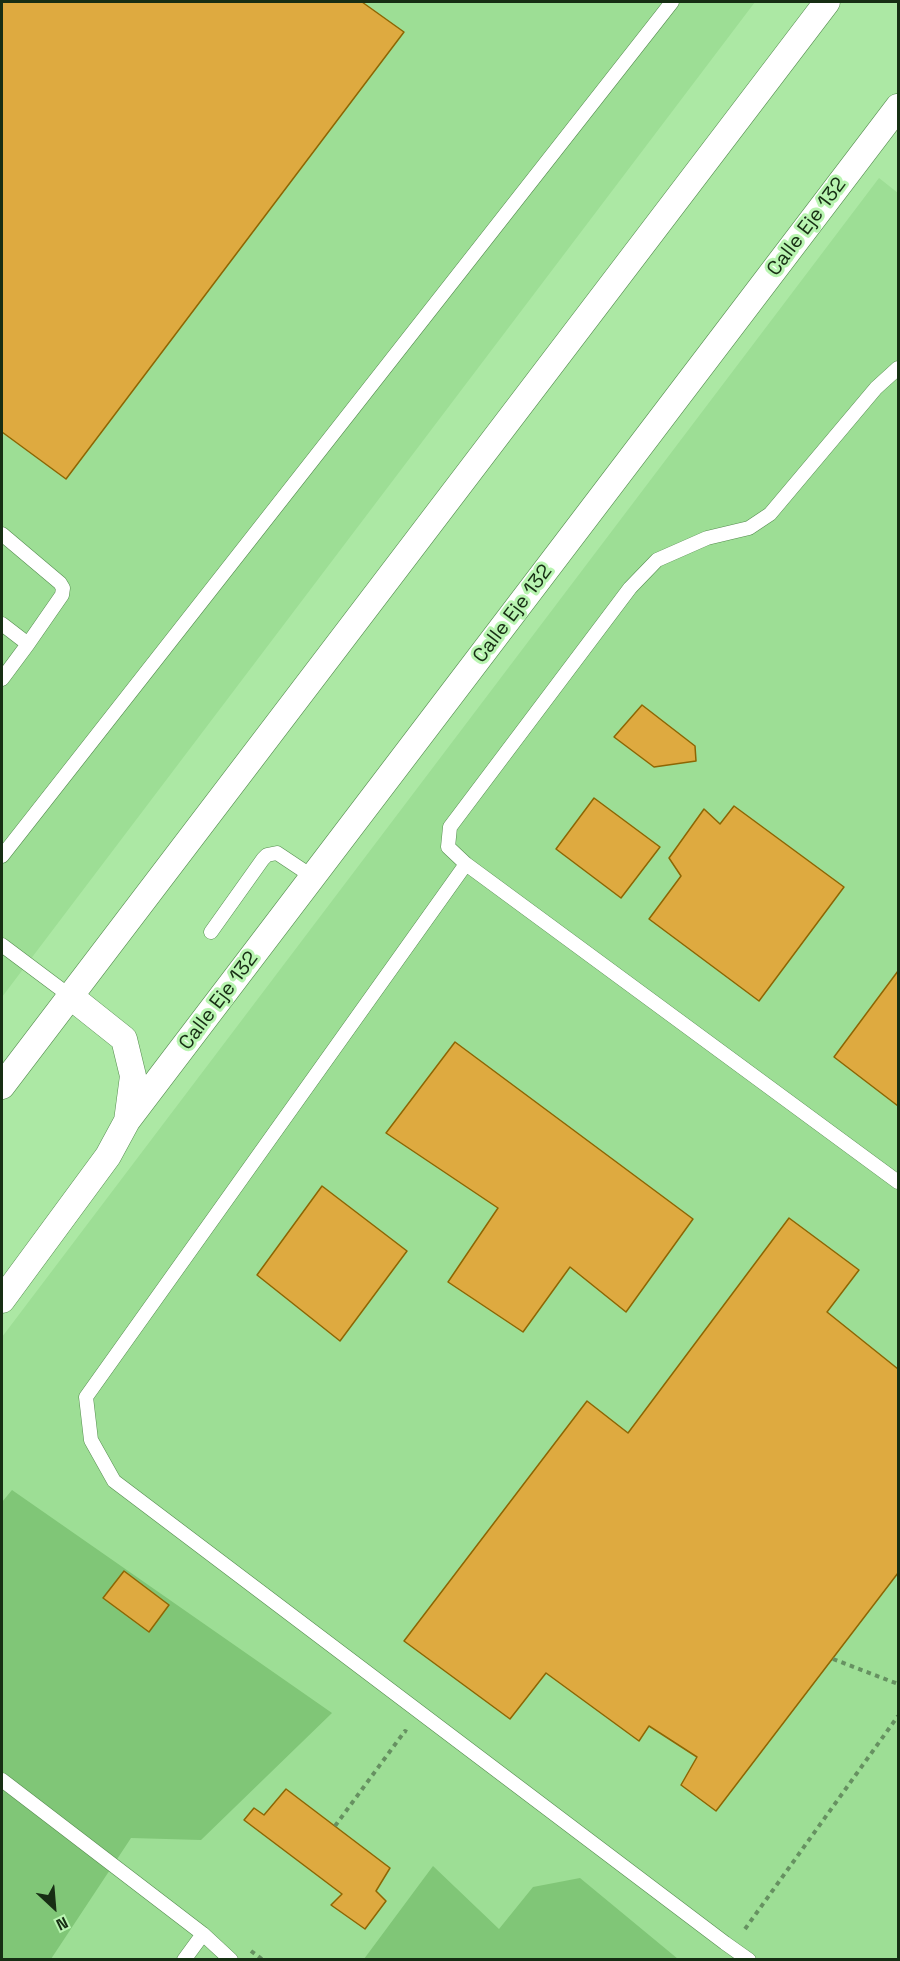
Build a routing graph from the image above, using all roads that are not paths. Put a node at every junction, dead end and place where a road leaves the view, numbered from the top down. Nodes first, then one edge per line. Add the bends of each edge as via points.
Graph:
1 (672, 2) edge
2 (827, 2) edge
3 (898, 107) edge
4 (898, 368) edge
5 (2, 534) edge
6 (2, 624) edge
7 (28, 644) junction
8 (2, 679) edge
9 (2, 856) edge
10 (466, 864) junction
11 (313, 877) junction
12 (211, 932) dead end
13 (2, 945) edge
14 (70, 996) junction
15 (2, 1086) edge
16 (127, 1121) junction
17 (898, 1182) edge
18 (2, 1300) edge
19 (2, 1780) edge
20 (202, 1934) junction
21 (184, 1959) edge
22 (231, 1959) edge
23 (749, 1959) edge

1 - 9 lane
2 - 14 street
3 - 11 street, Calle Eje 132
4 - 10 lane via 876,388 770,514 748,528 707,538 657,560 630,588 450,827 448,848
5 - 7 lane via 63,588
6 - 7 lane
7 - 8 lane
10 - 17 lane
10 - 23 lane via 86,1397 91,1440 114,1481
11 - 12 lane via 277,853 267,855
11 - 16 street, Calle Eje 132
13 - 14 lane
14 - 15 street
14 - 16 street, Calle Eje 132 via 124,1039 133,1076
16 - 18 street, Calle Eje 132 via 108,1156
19 - 20 lane
20 - 21 lane
20 - 22 lane

